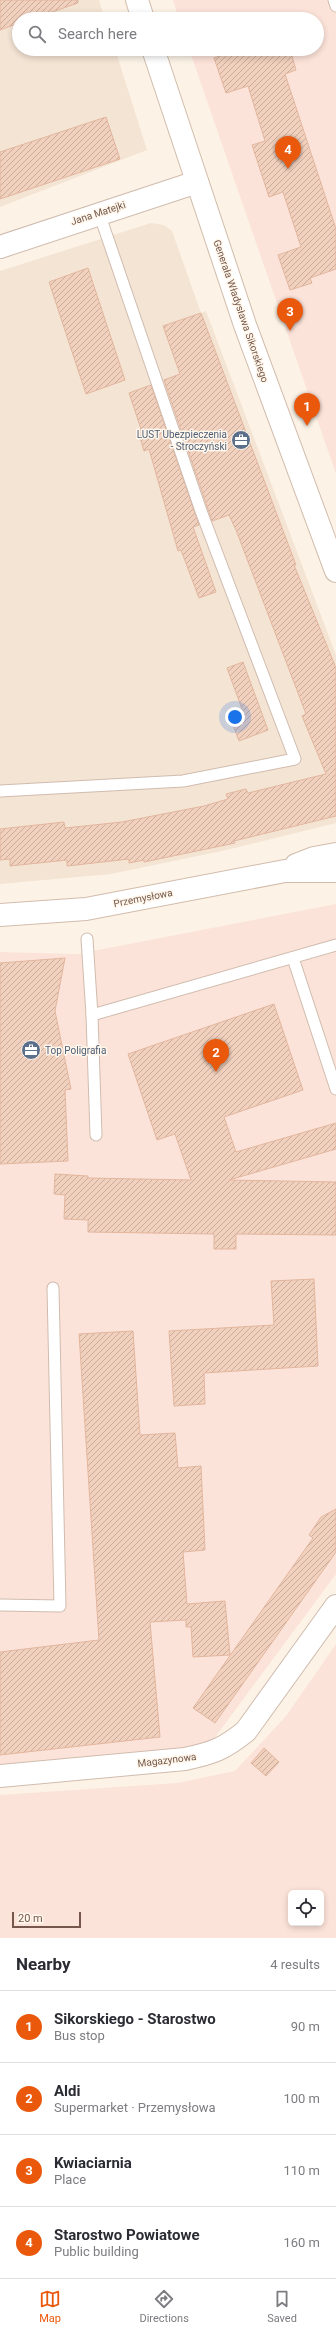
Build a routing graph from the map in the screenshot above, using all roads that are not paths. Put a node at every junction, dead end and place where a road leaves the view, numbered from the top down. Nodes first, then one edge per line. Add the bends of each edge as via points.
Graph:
1 (137, 0) edge
2 (334, 0) edge
3 (336, 6) edge
4 (141, 12) edge
5 (155, 56) edge
6 (197, 182) junction
7 (99, 213) junction
8 (0, 247) edge
9 (336, 571) edge
10 (0, 791) edge
11 (336, 854) edge
12 (285, 871) junction
13 (336, 871) edge
14 (0, 915) edge
15 (87, 939) dead end
16 (336, 946) edge
17 (294, 958) junction
18 (92, 1015) junction
19 (336, 1089) edge
20 (96, 1135) dead end
21 (53, 1288) dead end
22 (0, 1605) edge
23 (336, 1606) edge
24 (0, 1776) edge

1 - 4 street
2 - 3 lane
5 - 6 street, Generała Władysława Sikorskiego
6 - 7 street, Jana Matejki
6 - 9 street, Generała Władysława Sikorskiego via 245,325
7 - 8 street, Jana Matejki
7 - 10 lane via 201,511 295,759 182,780
11 - 12 street, Przemysłowa via 314,858
12 - 13 street, Przemysłowa
12 - 14 street, Przemysłowa via 86,909
15 - 18 lane
16 - 17 lane
17 - 18 lane
17 - 19 lane
18 - 20 lane
21 - 22 lane via 60,1606
23 - 24 street, Magazynowa via 246,1731 228,1746 209,1754 185,1759

